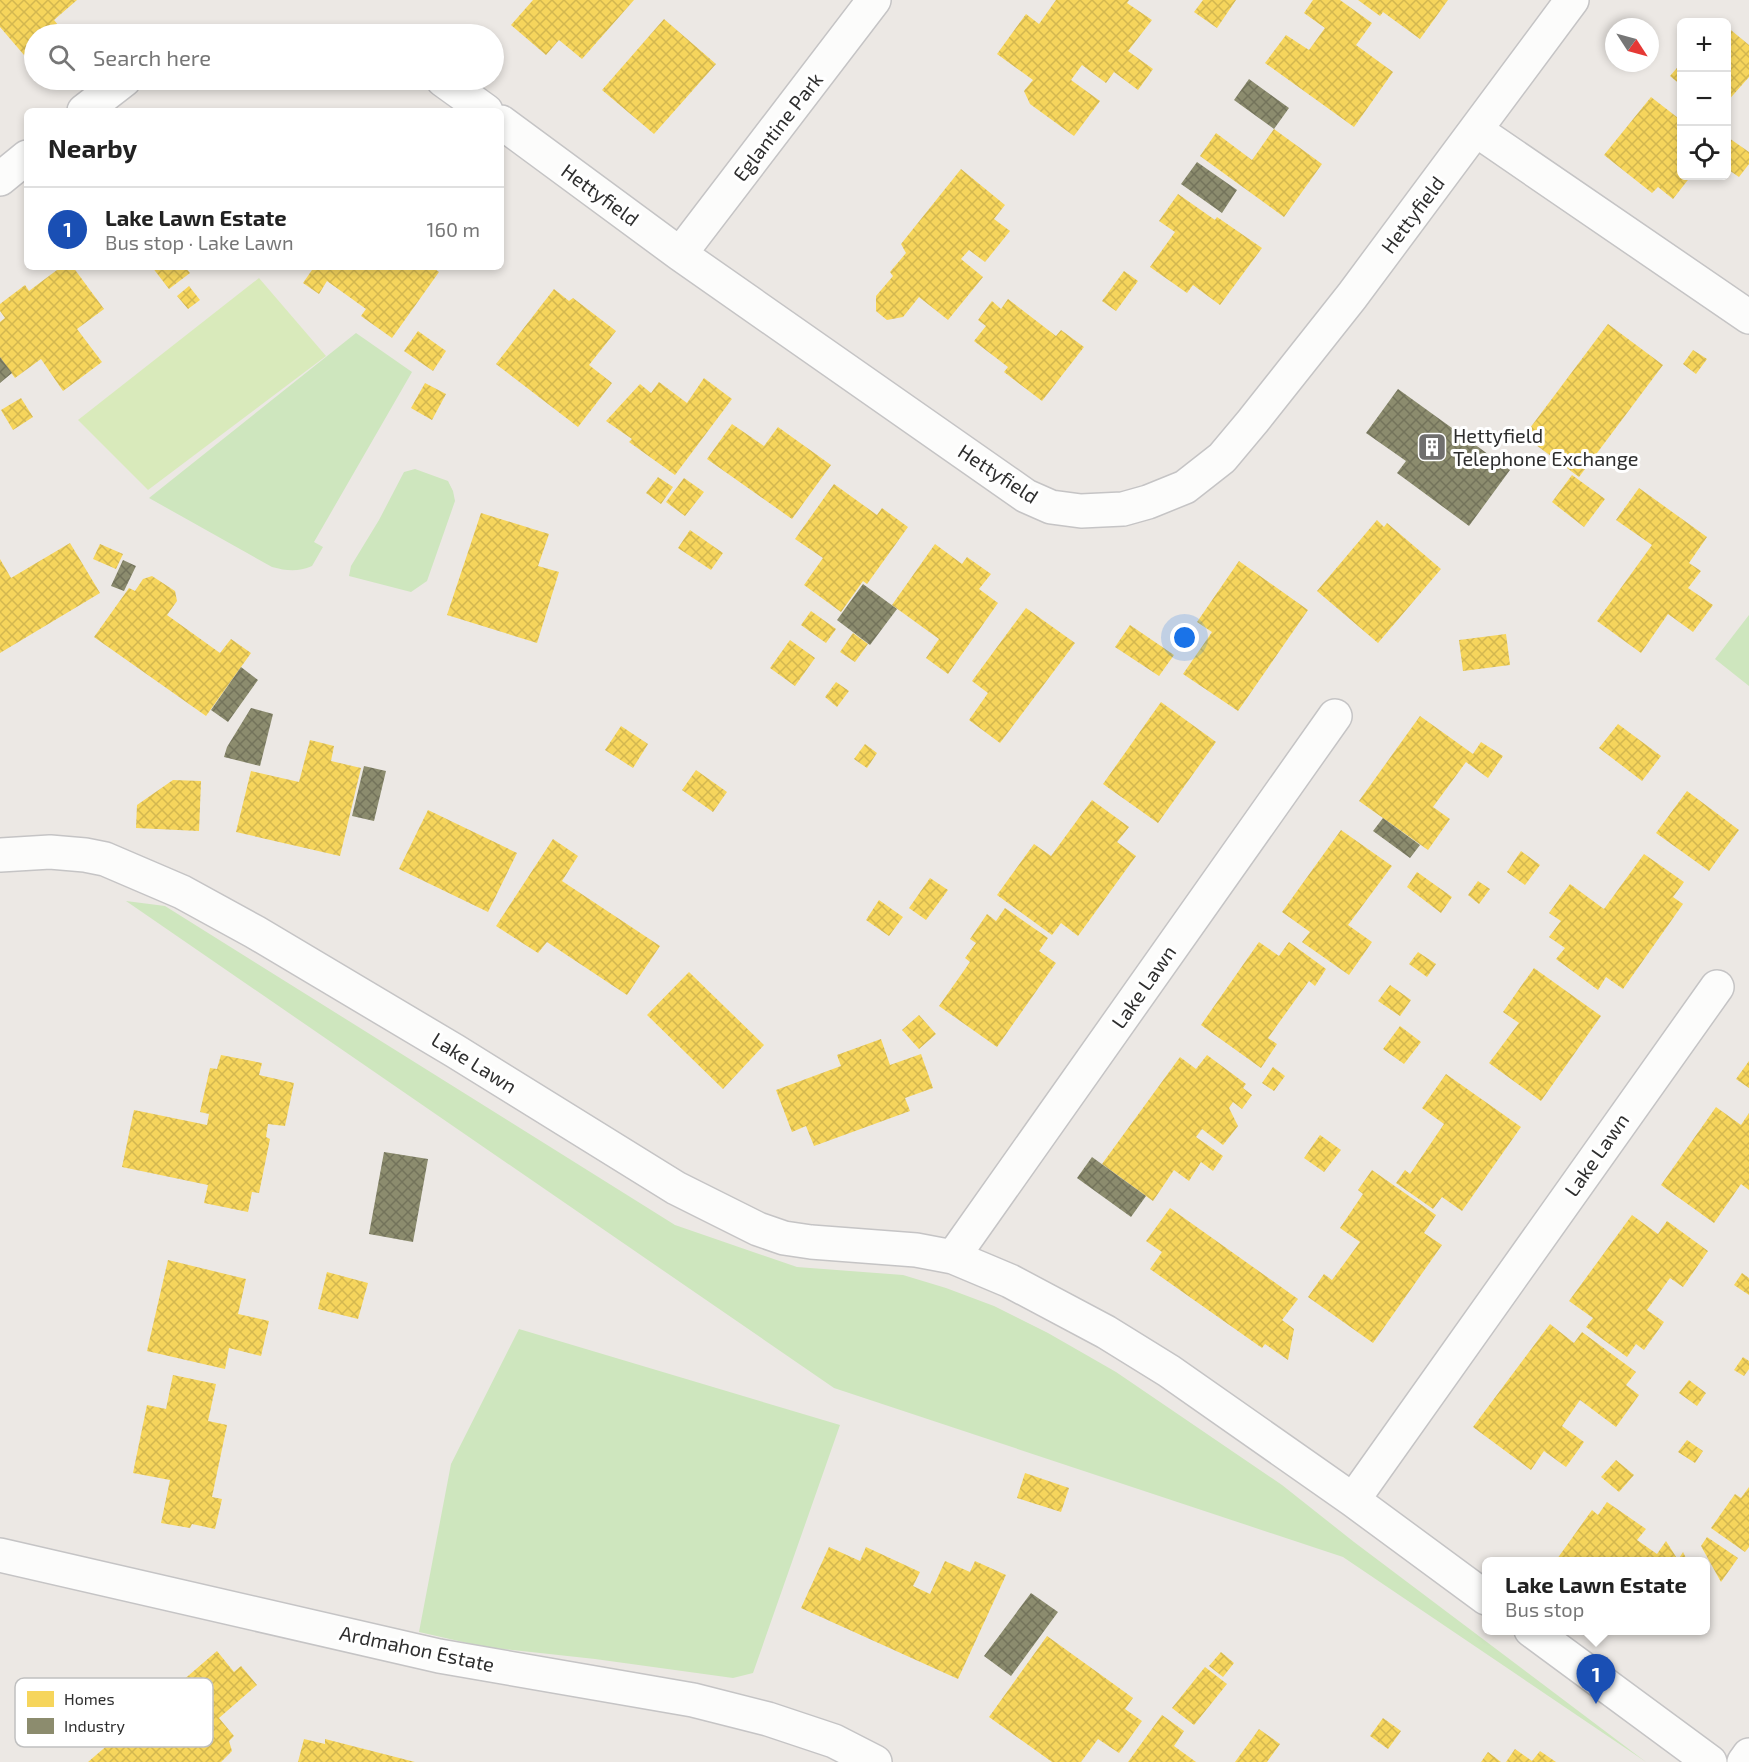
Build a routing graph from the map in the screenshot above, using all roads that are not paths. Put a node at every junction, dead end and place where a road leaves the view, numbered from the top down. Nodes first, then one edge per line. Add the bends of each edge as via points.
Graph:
1 (874, 0) edge
2 (1572, 0) edge
3 (111, 90) edge
4 (457, 90) edge
5 (88, 108) edge
6 (482, 108) edge
7 (504, 124) edge
8 (1476, 130) junction
9 (24, 159) edge
10 (0, 179) edge
11 (680, 254) junction
12 (1749, 317) edge
13 (1335, 717) dead end
14 (0, 855) edge
15 (1717, 987) dead end
16 (953, 1257) junction
17 (1353, 1500) junction
18 (0, 1555) edge
19 (1482, 1595) edge
20 (1538, 1635) edge
21 (831, 1752) edge
22 (1749, 1755) edge
23 (875, 1762) edge
24 (1710, 1762) edge
25 (1744, 1762) edge

1 - 11 street, Eglantine Park
2 - 8 street, Hettyfield
3 - 5 street
4 - 6 street
7 - 11 street, Hettyfield
8 - 11 street, Hettyfield via 1352,296 1222,458 1185,487 1123,509 1081,512 1051,507 1026,496
8 - 12 street
9 - 10 street
13 - 16 street, Lake Lawn
14 - 16 street, Lake Lawn via 50,852 105,859 182,892 455,1051 676,1188 758,1229 793,1239
15 - 17 street, Lake Lawn
16 - 17 street, Lake Lawn via 1010,1281 1106,1332 1169,1371
17 - 19 street, Lake Lawn
18 - 21 street, Ardmahon Estate via 439,1656 693,1700 768,1719
20 - 24 street
21 - 23 street, Ardmahon Estate
22 - 25 street

